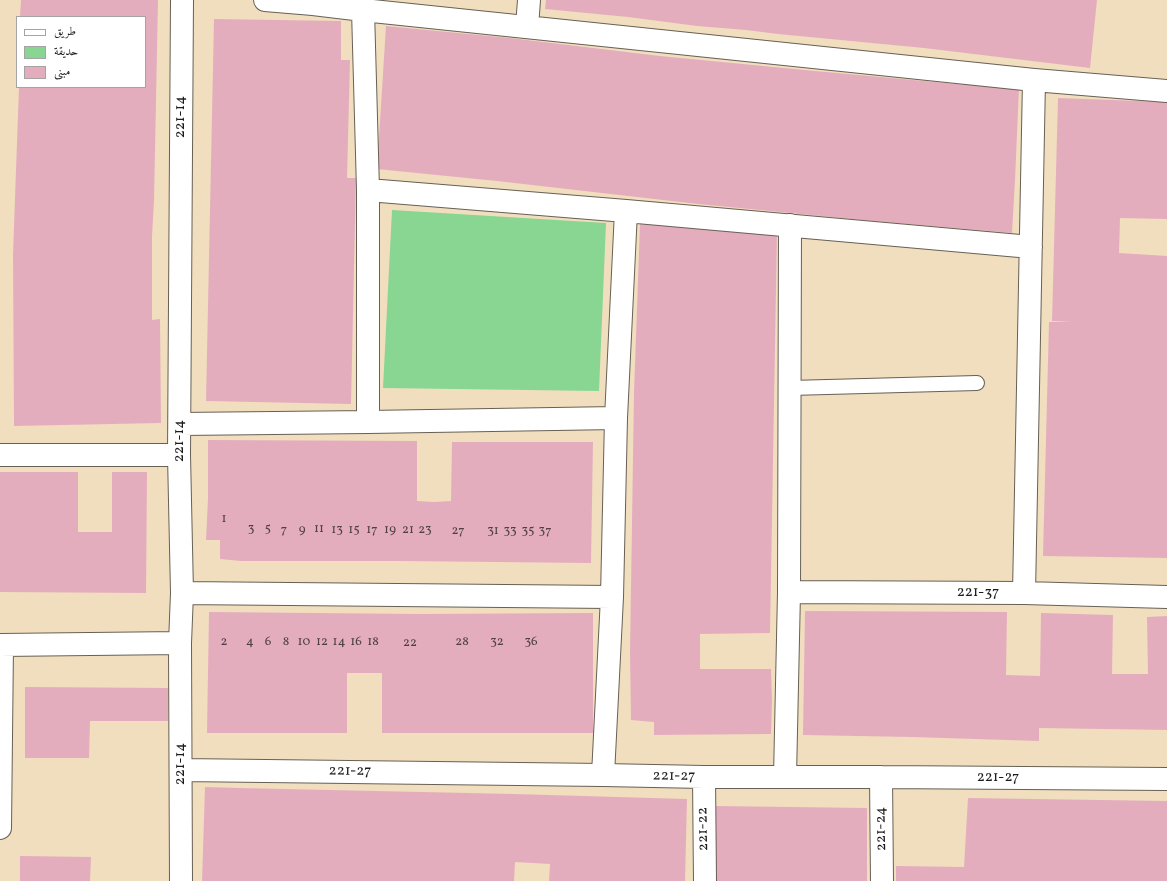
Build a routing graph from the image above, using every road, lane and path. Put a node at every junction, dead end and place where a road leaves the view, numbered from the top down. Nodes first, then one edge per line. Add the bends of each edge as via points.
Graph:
1 (182, 0) edge
2 (265, 0) edge
3 (529, 0) edge
4 (313, 2) edge
5 (363, 10) junction
6 (527, 27) junction
7 (1034, 80) junction
8 (1167, 91) edge
9 (368, 190) junction
10 (626, 211) junction
11 (790, 225) junction
12 (1031, 247) junction
13 (977, 383) dead end
14 (790, 388) junction
15 (616, 418) junction
16 (368, 422) junction
17 (180, 424) junction
18 (0, 455) edge
19 (179, 455) junction
20 (789, 592) junction
21 (182, 593) junction
22 (1024, 593) junction
23 (612, 597) junction
24 (1167, 597) edge
25 (180, 643) junction
26 (1, 645) edge
27 (181, 770) junction
28 (603, 775) junction
29 (704, 777) junction
30 (784, 777) junction
31 (881, 777) junction
32 (1167, 779) edge
33 (0, 823) edge
34 (0, 828) edge
35 (181, 881) edge
36 (705, 881) edge
37 (882, 881) edge

1 - 17 street, 221-14
2 - 4 street
3 - 6 street
4 - 5 street
5 - 6 street
5 - 9 street
6 - 7 street
7 - 8 street
7 - 12 street
9 - 10 street
9 - 16 street
10 - 11 street
10 - 15 street
11 - 12 street
11 - 14 street
12 - 22 street
13 - 14 lane
14 - 20 street
15 - 16 street
15 - 23 street
16 - 17 street
17 - 19 street, 221-14
18 - 19 street
19 - 21 street, 221-14
20 - 22 street, 221-37
20 - 30 street
21 - 23 street
21 - 25 street, 221-14
22 - 24 street, 221-37
23 - 28 street
25 - 26 street
25 - 27 street, 221-14
26 - 33 street
27 - 28 street, 221-27
27 - 35 street, 221-14
28 - 29 street, 221-27
29 - 30 street, 221-27
29 - 36 street, 221-22
30 - 31 street, 221-27
31 - 32 street, 221-27
31 - 37 street, 221-24
33 - 34 street

